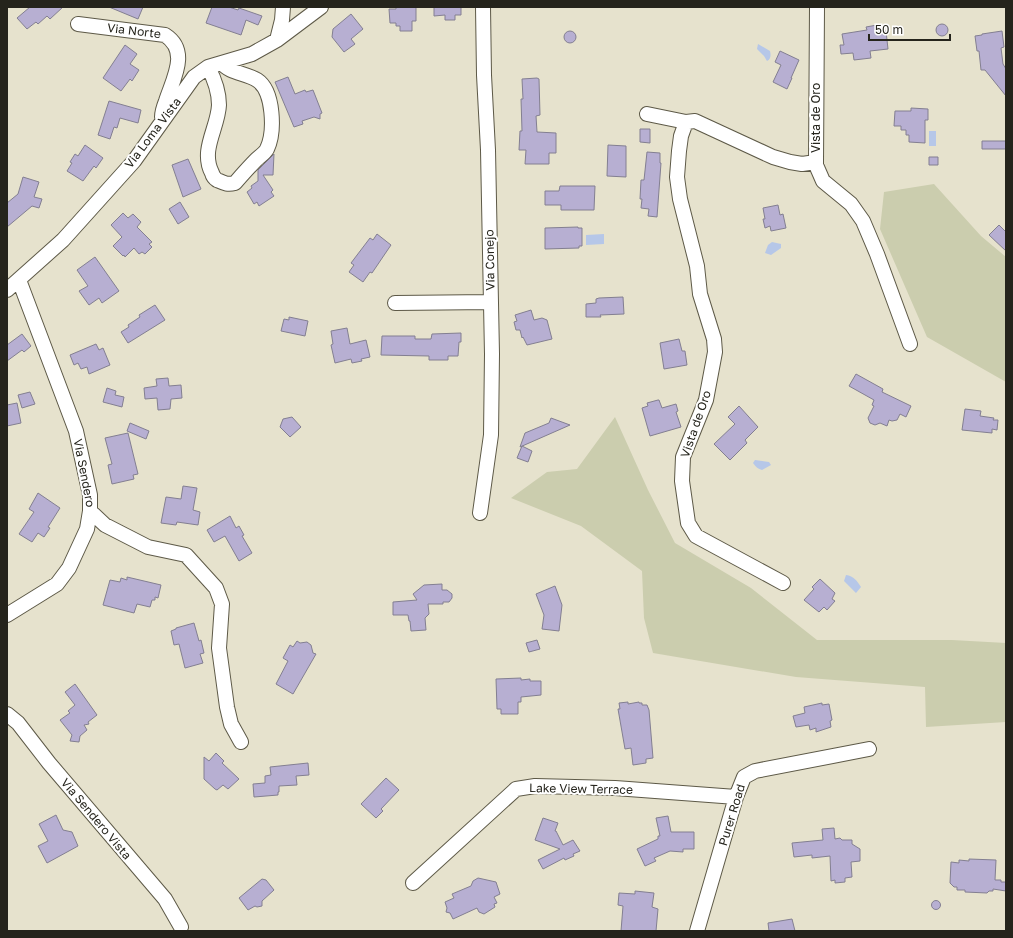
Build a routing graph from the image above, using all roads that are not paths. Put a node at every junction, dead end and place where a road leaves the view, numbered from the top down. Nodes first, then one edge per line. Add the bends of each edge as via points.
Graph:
1 (283, 7) edge
2 (321, 7) edge
3 (483, 7) edge
4 (816, 7) edge
5 (78, 24) dead end
6 (277, 40) junction
7 (222, 63) junction
8 (208, 67) junction
9 (647, 114) dead end
10 (686, 122) junction
11 (162, 123) junction
12 (816, 162) junction
13 (18, 280) junction
14 (7, 290) edge
15 (491, 302) junction
16 (395, 303) dead end
17 (910, 344) dead end
18 (90, 511) junction
19 (480, 513) dead end
20 (783, 583) dead end
21 (7, 615) edge
22 (7, 714) edge
23 (242, 742) dead end
24 (869, 749) dead end
25 (736, 797) junction
26 (413, 883) dead end
27 (181, 927) dead end
28 (697, 931) edge

1 - 6 street
2 - 6 street, Via Loma Vista
3 - 15 street, Via Conejo
4 - 12 street, Vista de Oro
5 - 11 street, Via Norte via 165,35 173,40 178,51 178,64 162,114
6 - 7 street, Via Loma Vista via 252,54
7 - 8 street, Via Loma Vista
7 - 8 street via 228,70 258,80 268,94 272,113 271,135 266,150 230,184 214,178 209,169 208,146 218,116 219,98 216,81
8 - 11 street, Via Loma Vista via 194,77
9 - 10 street, Vista de Oro
10 - 12 street, Vista de Oro via 695,120 773,157 802,164
10 - 20 street, Vista de Oro via 678,151 677,177 680,200 697,266 700,294 714,339 715,352 706,400 683,457 682,481 688,523 696,536
11 - 13 street, Via Loma Vista via 134,161 63,240
12 - 17 street via 823,181 851,204 863,221
13 - 14 street, Via Loma Vista
13 - 18 street, Via Sendero via 76,431 90,495
15 - 16 street
15 - 19 street, Via Conejo via 491,436
18 - 21 street via 87,529 69,568 57,584
18 - 23 street, Via Sendero via 105,525 148,547 186,555 216,588 222,604 219,648 227,707 231,724
22 - 27 street, Via Sendero Vista via 18,723 165,899
24 - 25 street, Purer Road via 755,771 744,777
25 - 26 street, Lake View Terrace via 614,788 535,786 516,789
25 - 28 street, Purer Road

